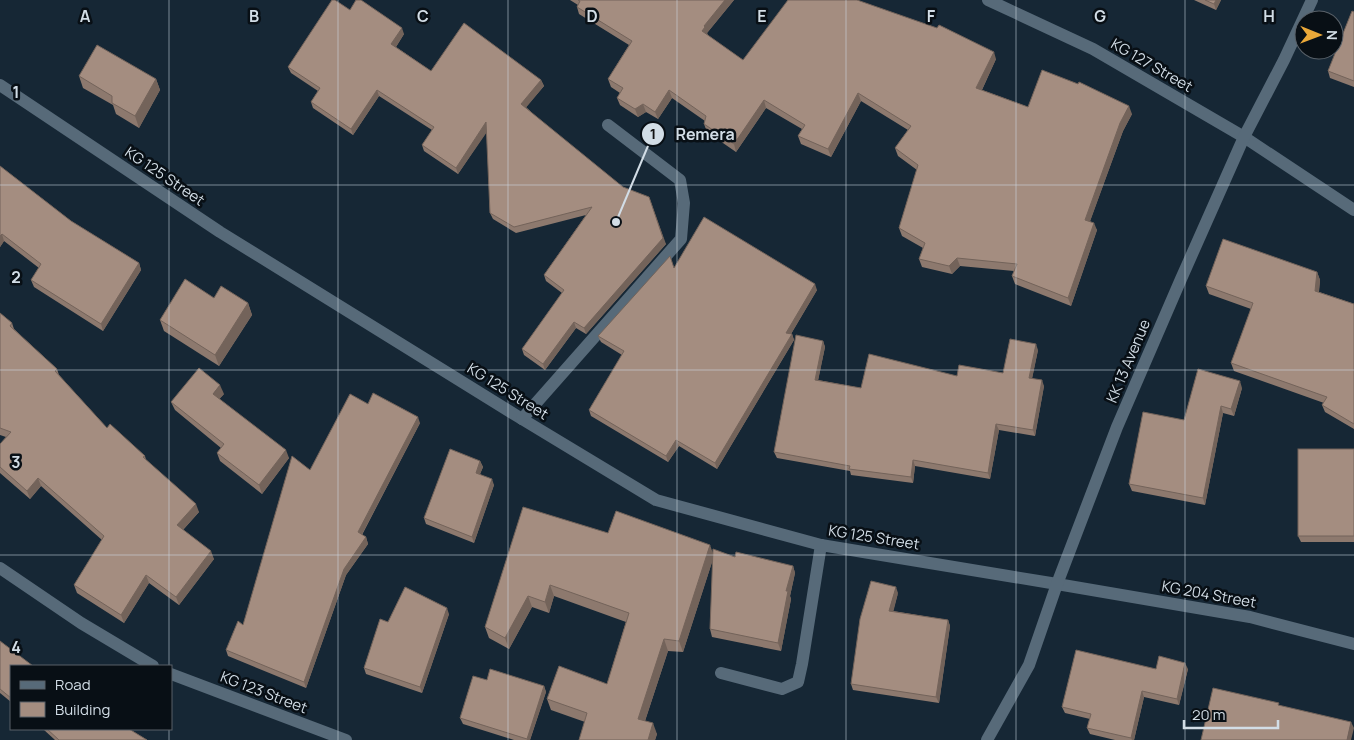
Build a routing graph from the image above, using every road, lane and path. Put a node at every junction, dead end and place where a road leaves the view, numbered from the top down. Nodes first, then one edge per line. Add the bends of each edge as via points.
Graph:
1 (988, 0) edge
2 (1312, 0) edge
3 (0, 85) edge
4 (608, 125) dead end
5 (1244, 137) junction
6 (1354, 210) edge
7 (522, 419) junction
8 (821, 545) junction
9 (0, 568) edge
10 (1056, 584) junction
11 (1354, 644) edge
12 (151, 665) edge
13 (721, 673) dead end
14 (172, 674) edge
15 (346, 740) edge
16 (987, 740) edge

1 - 5 street, KG 127 Street via 1093,50
2 - 5 street, KK 13 Avenue
3 - 7 street, KG 125 Street via 220,232
4 - 7 street via 680,180 684,203 681,239
5 - 6 street, KG 127 Street
5 - 10 street, KK 13 Avenue via 1117,427
7 - 8 street, KG 125 Street via 656,500
8 - 10 street, KG 125 Street
8 - 13 street via 798,682 782,689
9 - 12 street via 81,623
10 - 11 street, KG 204 Street via 1250,617
10 - 16 street, KK 13 Avenue via 1029,665
14 - 15 street, KG 123 Street

